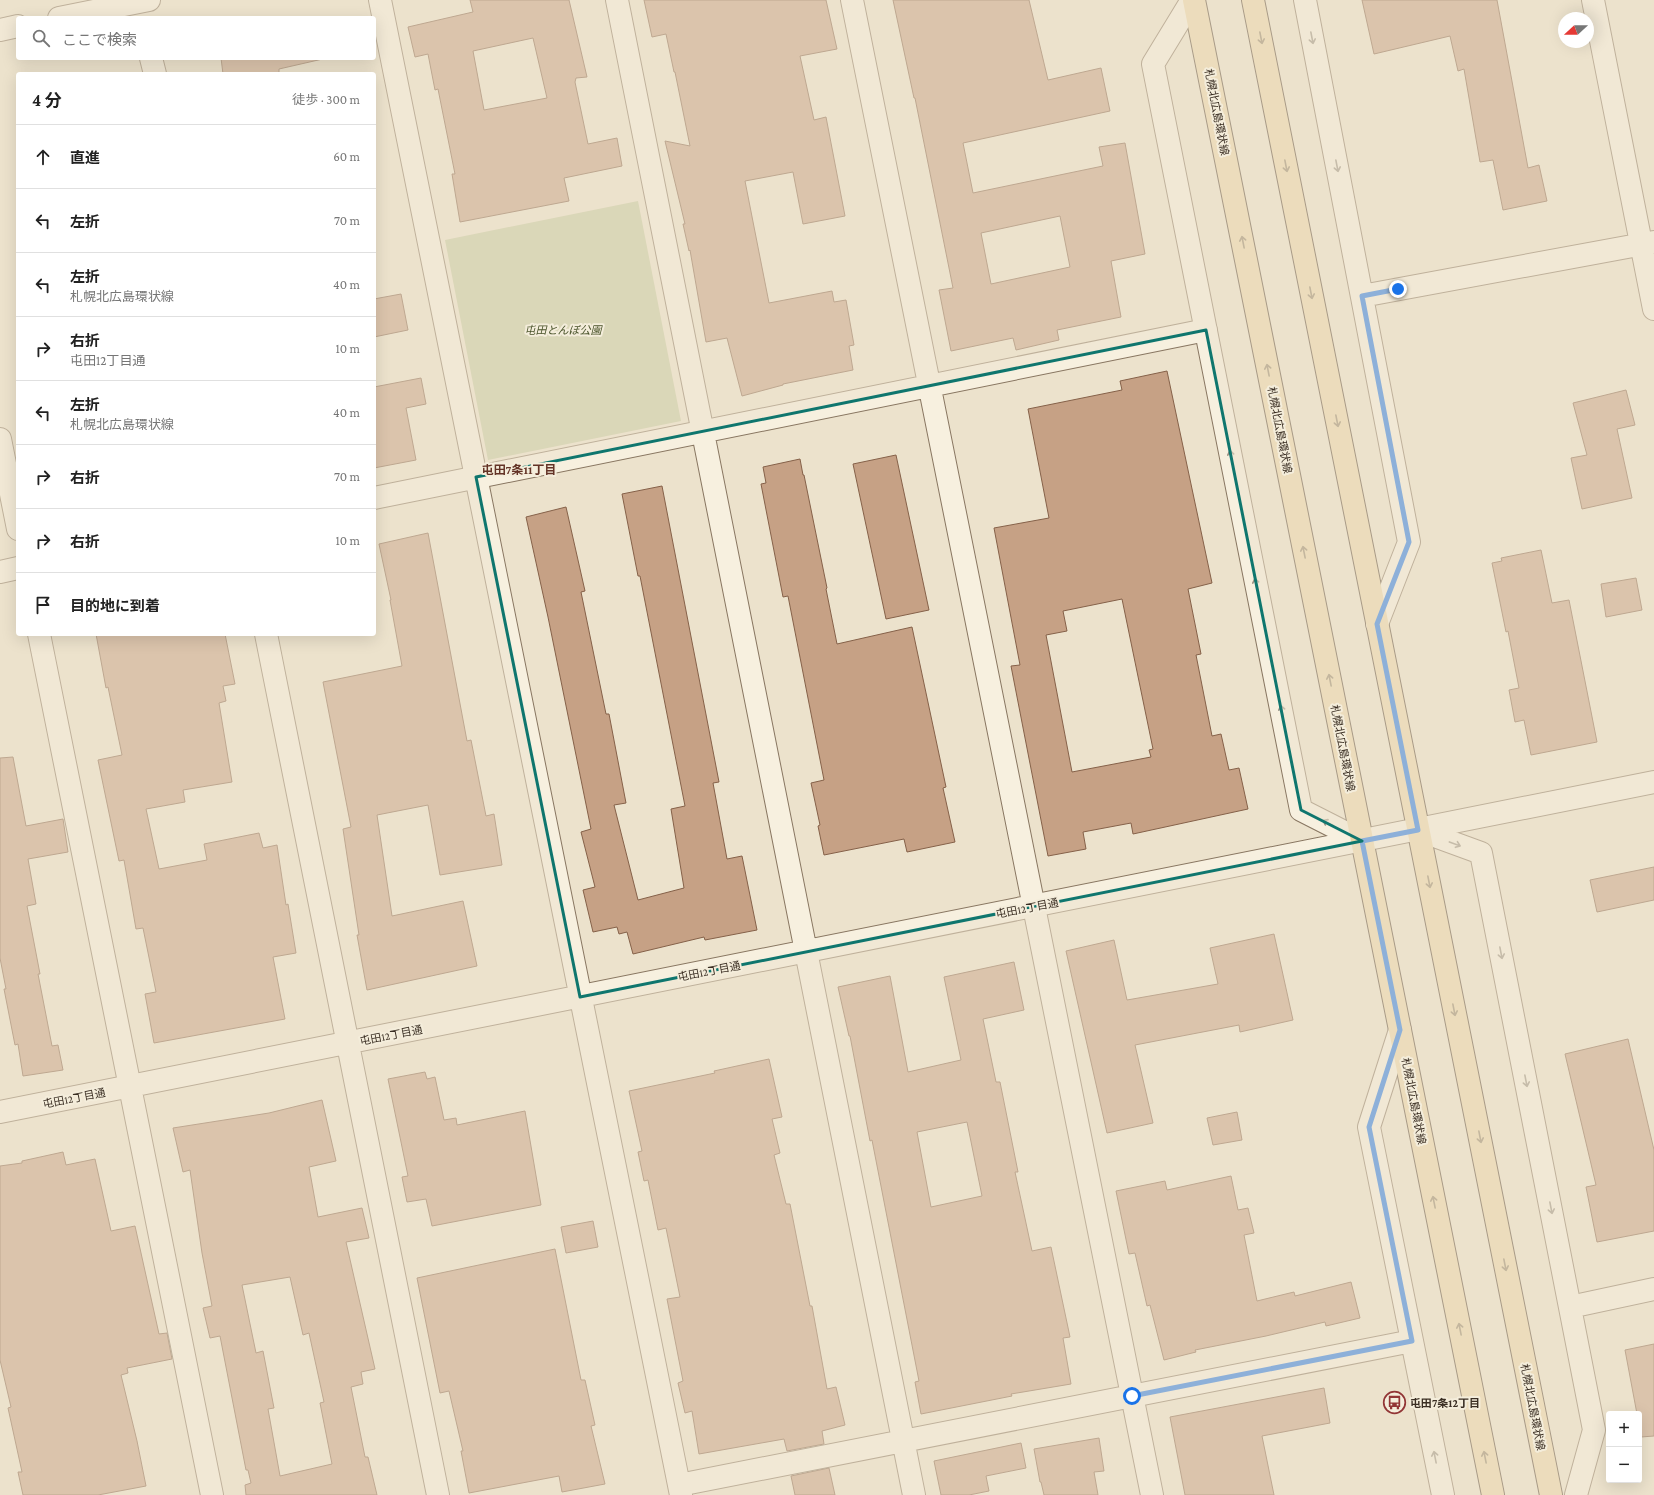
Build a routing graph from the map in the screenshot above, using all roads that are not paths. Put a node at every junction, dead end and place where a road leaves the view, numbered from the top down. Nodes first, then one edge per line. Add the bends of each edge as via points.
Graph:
1 (380, 0) edge
2 (617, 0) edge
3 (852, 0) edge
4 (1193, 0) edge
5 (1253, 0) edge
6 (1305, 0) edge
7 (1593, 0) edge
8 (143, 5) edge
9 (72, 16) edge
10 (16, 26) edge
11 (0, 30) edge
12 (151, 60) edge
13 (154, 72) edge
14 (1648, 243) edge
15 (1362, 296) junction
16 (1654, 309) edge
17 (1206, 330) junction
18 (929, 385) junction
19 (703, 432) junction
20 (0, 439) edge
21 (476, 477) junction
22 (376, 498) edge
23 (16, 519) edge
24 (16, 568) edge
25 (0, 572) edge
26 (1377, 624) junction
27 (39, 636) edge
28 (266, 636) edge
29 (1654, 782) edge
30 (1418, 830) junction
31 (1362, 841) junction
32 (1034, 906) junction
33 (807, 952) junction
34 (580, 997) junction
35 (1400, 1030) junction
36 (348, 1043) junction
37 (130, 1087) junction
38 (0, 1112) edge
39 (1654, 1289) edge
40 (1570, 1307) junction
41 (1412, 1341) junction
42 (1132, 1396) junction
43 (903, 1441) junction
44 (680, 1490) edge
45 (212, 1495) edge
46 (438, 1495) edge
47 (914, 1495) edge
48 (1152, 1495) edge
49 (1443, 1495) edge
50 (1493, 1495) edge
51 (1551, 1495) edge
52 (1576, 1495) edge

1 - 21 street
2 - 19 street
3 - 18 street
4 - 17 street via 1153,64
31 -> 4 main road, 札幌北広島環状線
5 -> 26 main road, 札幌北広島環状線
6 -> 15 street
7 - 14 street
8 - 9 street
10 - 11 street
12 - 13 street
14 - 15 street
14 - 16 street
15 - 26 street via 1409,542
17 - 18 street
31 -> 17 street via 1301,810
18 - 19 street
18 - 32 street
19 - 21 street
19 - 33 street
20 - 23 street
21 - 22 street
21 - 34 street
24 - 25 street
26 - 30 main road, 札幌北広島環状線
27 - 37 street
28 - 36 street
29 - 30 street, 屯田12丁目通
30 - 31 street, 屯田12丁目通
30 -> 40 street via 1481,853
30 -> 51 main road, 札幌北広島環状線
31 - 32 street, 屯田12丁目通
31 - 35 main road, 札幌北広島環状線
32 - 33 street, 屯田12丁目通
32 - 42 street
33 - 34 street, 屯田12丁目通
33 - 43 street
34 - 36 street, 屯田12丁目通
34 - 44 street
35 - 41 street via 1369,1127
50 -> 35 main road, 札幌北広島環状線
36 - 37 street, 屯田12丁目通
36 - 46 street
37 - 38 street, 屯田12丁目通
37 - 45 street
39 - 40 street
40 - 52 street via 1594,1430
41 - 42 street
49 -> 41 street
42 - 43 street
42 - 48 street
43 - 44 street
43 - 47 street

